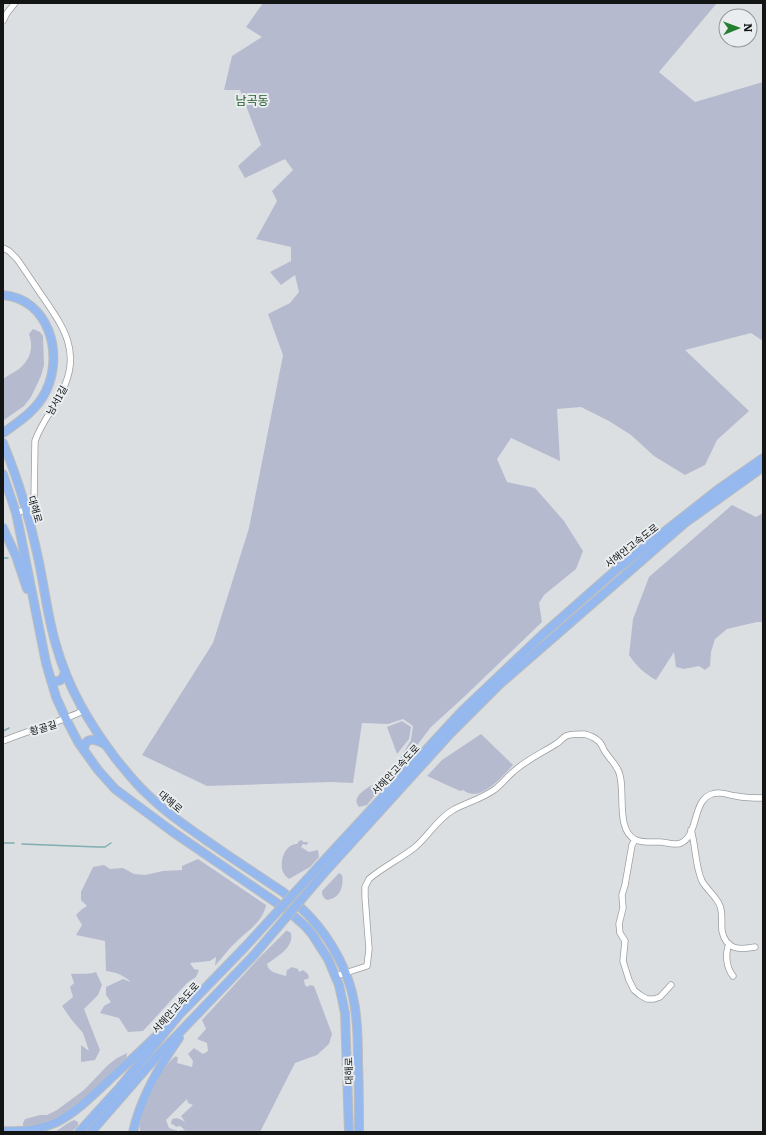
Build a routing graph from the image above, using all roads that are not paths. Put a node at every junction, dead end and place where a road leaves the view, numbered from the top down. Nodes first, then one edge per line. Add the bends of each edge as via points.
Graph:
1 (15, 3) edge
2 (3, 22) edge
3 (3, 248) edge
4 (3, 295) edge
5 (3, 300) edge
6 (8, 426) edge
7 (3, 433) edge
8 (3, 443) edge
9 (763, 458) edge
10 (763, 467) edge
11 (3, 474) edge
12 (27, 510) junction
13 (16, 513) junction
14 (3, 528) edge
15 (38, 624) junction
16 (65, 672) junction
17 (51, 680) junction
18 (83, 711) junction
19 (66, 719) junction
20 (3, 741) edge
21 (105, 744) junction
22 (84, 750) junction
23 (763, 798) edge
24 (691, 830) junction
25 (635, 840) junction
26 (729, 944) junction
27 (756, 947) dead end
28 (345, 973) junction
29 (336, 976) junction
30 (733, 976) dead end
31 (671, 985) dead end
32 (179, 1015) junction
33 (189, 1023) junction
34 (3, 1132) edge
35 (79, 1132) edge
36 (90, 1132) edge
37 (133, 1132) edge
38 (348, 1132) edge
39 (359, 1132) edge

1 - 2 street
3 - 12 street, 남서1길 via 17,259 59,321 68,340 71,361 65,386 35,441 34,501
4 - 6 highway via 23,301 38,312 45,322 53,348 52,371 38,404 21,420
5 - 6 highway via 21,306 32,314 43,329 49,351 47,373 39,393 26,410
6 - 7 highway
8 - 12 highway, 대해로
9 - 32 highway, 서해안고속도로, bridge via 720,488 617,569 462,711
10 - 33 highway, 서해안고속도로, bridge via 685,523 500,684 450,734 324,873 254,955
11 - 13 highway, 대해로
12 - 13 street
12 - 16 highway, 대해로 via 51,625
13 - 15 highway, 대해로
14 - 15 highway via 18,561
15 - 17 highway, 대해로
16 - 17 highway via 60,681
16 - 18 highway, 대해로
17 - 19 highway, 대해로
18 - 19 street, 황골길
18 - 21 highway, 대해로
19 - 20 street, 황골길
19 - 22 highway, 대해로
21 - 22 highway via 98,740 87,741
21 - 28 highway, 대해로 via 130,776 165,810 283,892 304,910 322,930
22 - 29 highway, 대해로 via 108,782 126,798 296,917 312,934
23 - 24 street via 713,794 705,798
24 - 25 street via 680,843
24 - 26 street via 702,881 719,903 722,931
25 - 28 street via 629,834 622,816 618,769 594,737 583,734 567,736 525,762 498,788 452,810 415,847 369,879 365,887 367,966
25 - 31 street via 622,895 623,908 619,924 620,933 625,941 623,961 634,990 647,999 660,998
26 - 27 street via 734,948
26 - 30 street via 726,950 729,970
28 - 29 street
28 - 39 highway, 대해로 via 354,1001 357,1027
29 - 38 highway, 대해로 via 345,1013
32 - 34 highway via 101,1088 68,1115 40,1128
32 - 35 highway, 서해안고속도로
33 - 36 highway, 서해안고속도로
33 - 37 highway via 152,1080

